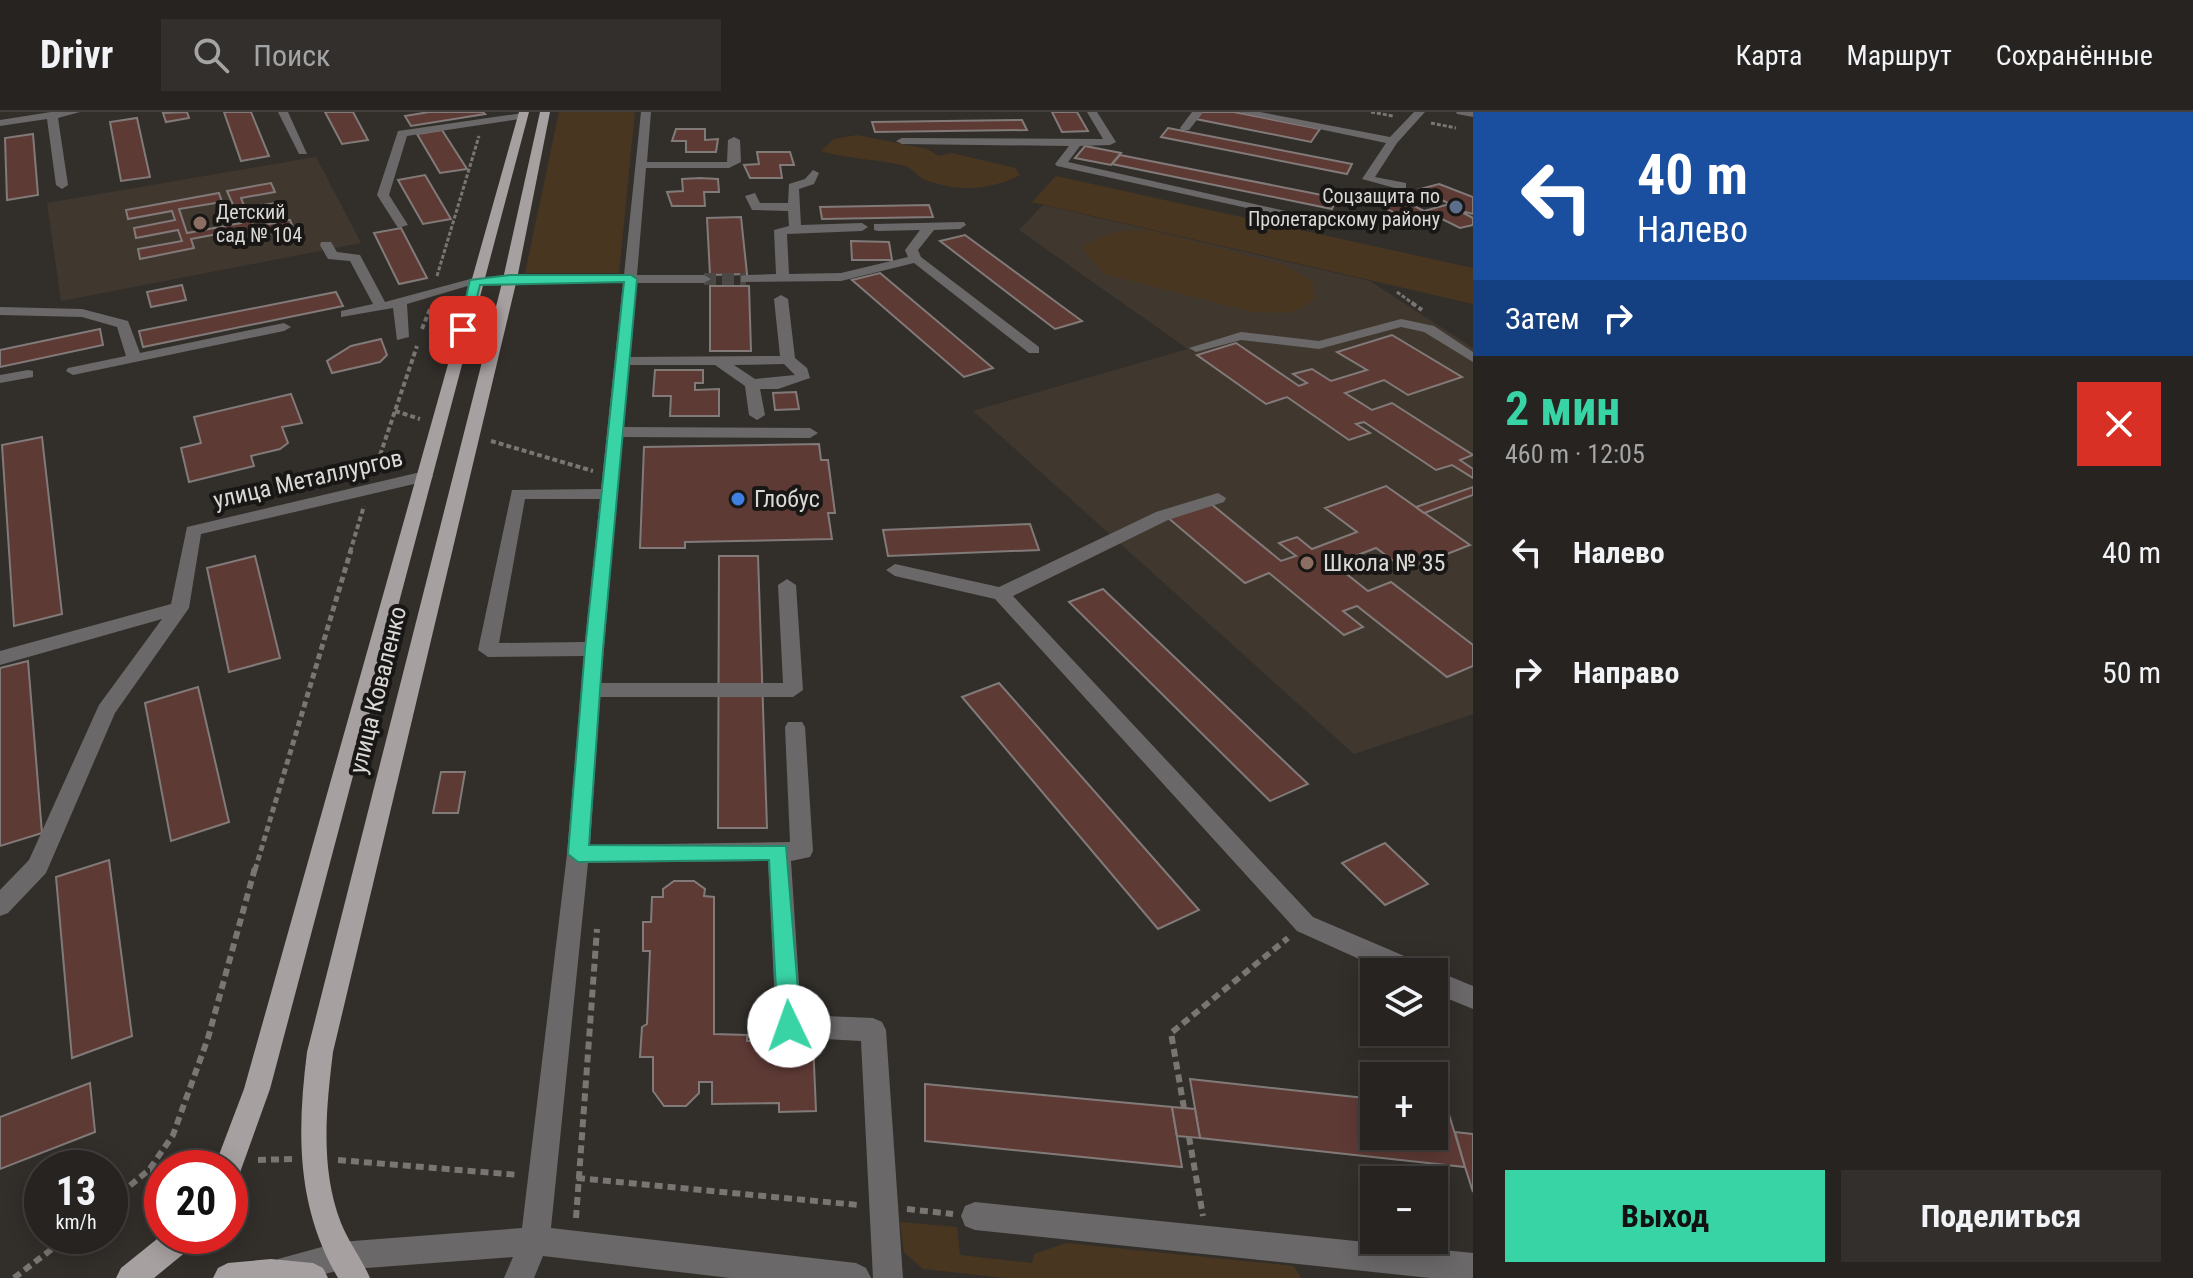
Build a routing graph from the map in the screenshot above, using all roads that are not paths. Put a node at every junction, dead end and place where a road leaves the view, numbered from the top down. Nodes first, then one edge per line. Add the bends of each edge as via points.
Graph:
1 (75, 112) edge
2 (283, 112) edge
3 (646, 112) edge
4 (1092, 112) edge
5 (1198, 112) edge
6 (1243, 112) edge
7 (1420, 112) edge
8 (1461, 112) edge
9 (534, 114) edge
10 (1473, 114) edge
11 (52, 115) junction
12 (0, 123) edge
13 (1185, 128) dead end
14 (734, 140) dead end
15 (902, 141) dead end
16 (1393, 141) junction
17 (1077, 143) junction
18 (303, 152) dead end
19 (641, 165) junction
20 (813, 173) dead end
21 (62, 185) dead end
22 (1402, 186) dead end
23 (751, 196) dead end
24 (794, 207) junction
25 (1328, 222) dead end
26 (402, 225) dead end
27 (960, 225) dead end
28 (930, 226) junction
29 (862, 227) dead end
30 (878, 227) dead end
31 (795, 230) junction
32 (326, 245) dead end
33 (916, 259) junction
34 (783, 278) junction
35 (510, 279) junction
36 (631, 279) junction
37 (704, 279) tunnel mouth
38 (746, 279) tunnel mouth
39 (474, 282) junction
40 (781, 299) dead end
41 (400, 303) junction
42 (381, 307) junction
43 (0, 311) edge
44 (346, 314) dead end
45 (284, 327) dead end
46 (402, 337) dead end
47 (1196, 348) dead end
48 (1034, 350) dead end
49 (134, 358) junction
50 (1473, 358) edge
51 (718, 360) junction
52 (788, 360) junction
53 (622, 361) junction
54 (73, 371) dead end
55 (28, 374) dead end
56 (0, 379) edge
57 (752, 384) junction
58 (757, 415) dead end
59 (615, 432) junction
60 (810, 433) dead end
61 (425, 476) junction
62 (461, 476) junction
63 (610, 485) junction
64 (1218, 498) dead end
65 (895, 570) dead end
66 (787, 585) dead end
67 (1001, 594) junction
68 (180, 608) junction
69 (594, 649) junction
70 (0, 658) edge
71 (591, 690) junction
72 (795, 727) dead end
73 (779, 852) junction
74 (578, 854) junction
75 (0, 906) edge
76 (1382, 958) edge
77 (1448, 987) edge
78 (1473, 998) edge
79 (235, 1150) edge
80 (975, 1216) road end
81 (535, 1241) junction
82 (161, 1254) edge
83 (348, 1267) edge
84 (1473, 1268) edge
85 (271, 1274) junction
86 (131, 1278) edge
87 (228, 1278) edge
88 (313, 1278) edge
89 (519, 1278) edge
90 (856, 1278) edge
91 (888, 1278) edge

1 - 11 street
2 - 18 street
3 - 19 street
4 - 17 street via 1110,142
5 - 13 street
6 - 16 street
7 - 16 street
8 - 10 street
9 - 26 street via 402,133 383,195
9 - 35 main road, улица Коваленко
9 - 39 main road, улица Коваленко
11 - 12 street
11 - 21 street
14 - 19 street via 735,162 729,165
15 - 17 street
16 - 22 street via 1368,179
17 - 25 street via 1061,164
19 - 36 street
20 - 24 street via 810,181 793,187
23 - 24 street via 756,207
24 - 31 street
27 - 28 street
28 - 30 street
28 - 33 street via 911,250
29 - 31 street
31 - 34 street via 780,230
32 - 42 street via 333,256 355,258
33 - 34 street via 841,277
33 - 48 street
34 - 38 street
35 - 36 street
35 - 39 main road
35 - 62 main road, улица Коваленко
36 - 37 street
36 - 53 street
39 - 41 street
39 - 61 main road, улица Коваленко
40 - 52 street
41 - 42 street
41 - 46 street
42 - 44 street
43 - 49 street via 82,313 123,324
45 - 49 street
47 - 50 street via 1241,336 1319,345 1401,323 1429,329
49 - 54 street
51 - 52 street
51 - 53 street
51 - 57 street
52 - 57 street via 803,378
53 - 59 street
55 - 56 street
57 - 58 street
59 - 60 street
59 - 63 street
61 - 62 main road, улица Металлургов
61 - 68 street, улица Металлургов via 193,531
61 - 79 main road, улица Коваленко via 257,1089
62 - 83 main road, улица Коваленко via 320,1052 312,1158 320,1204
63 - 69 street
63 - 69 street via 518,494 488,650
64 - 67 street via 1162,516
65 - 67 street
66 - 71 street via 793,690
67 - 76 street via 1305,924
68 - 70 street
68 - 75 street via 106,710 38,866
69 - 71 street
71 - 74 street
72 - 73 street via 802,851
73 - 74 street
73 - 91 street via 789,1026 873,1030
74 - 81 street
77 - 78 street
80 - 84 street
81 - 83 street
81 - 89 street
81 - 90 street
82 - 86 main road
83 - 85 street
85 - 87 main road
85 - 88 main road

